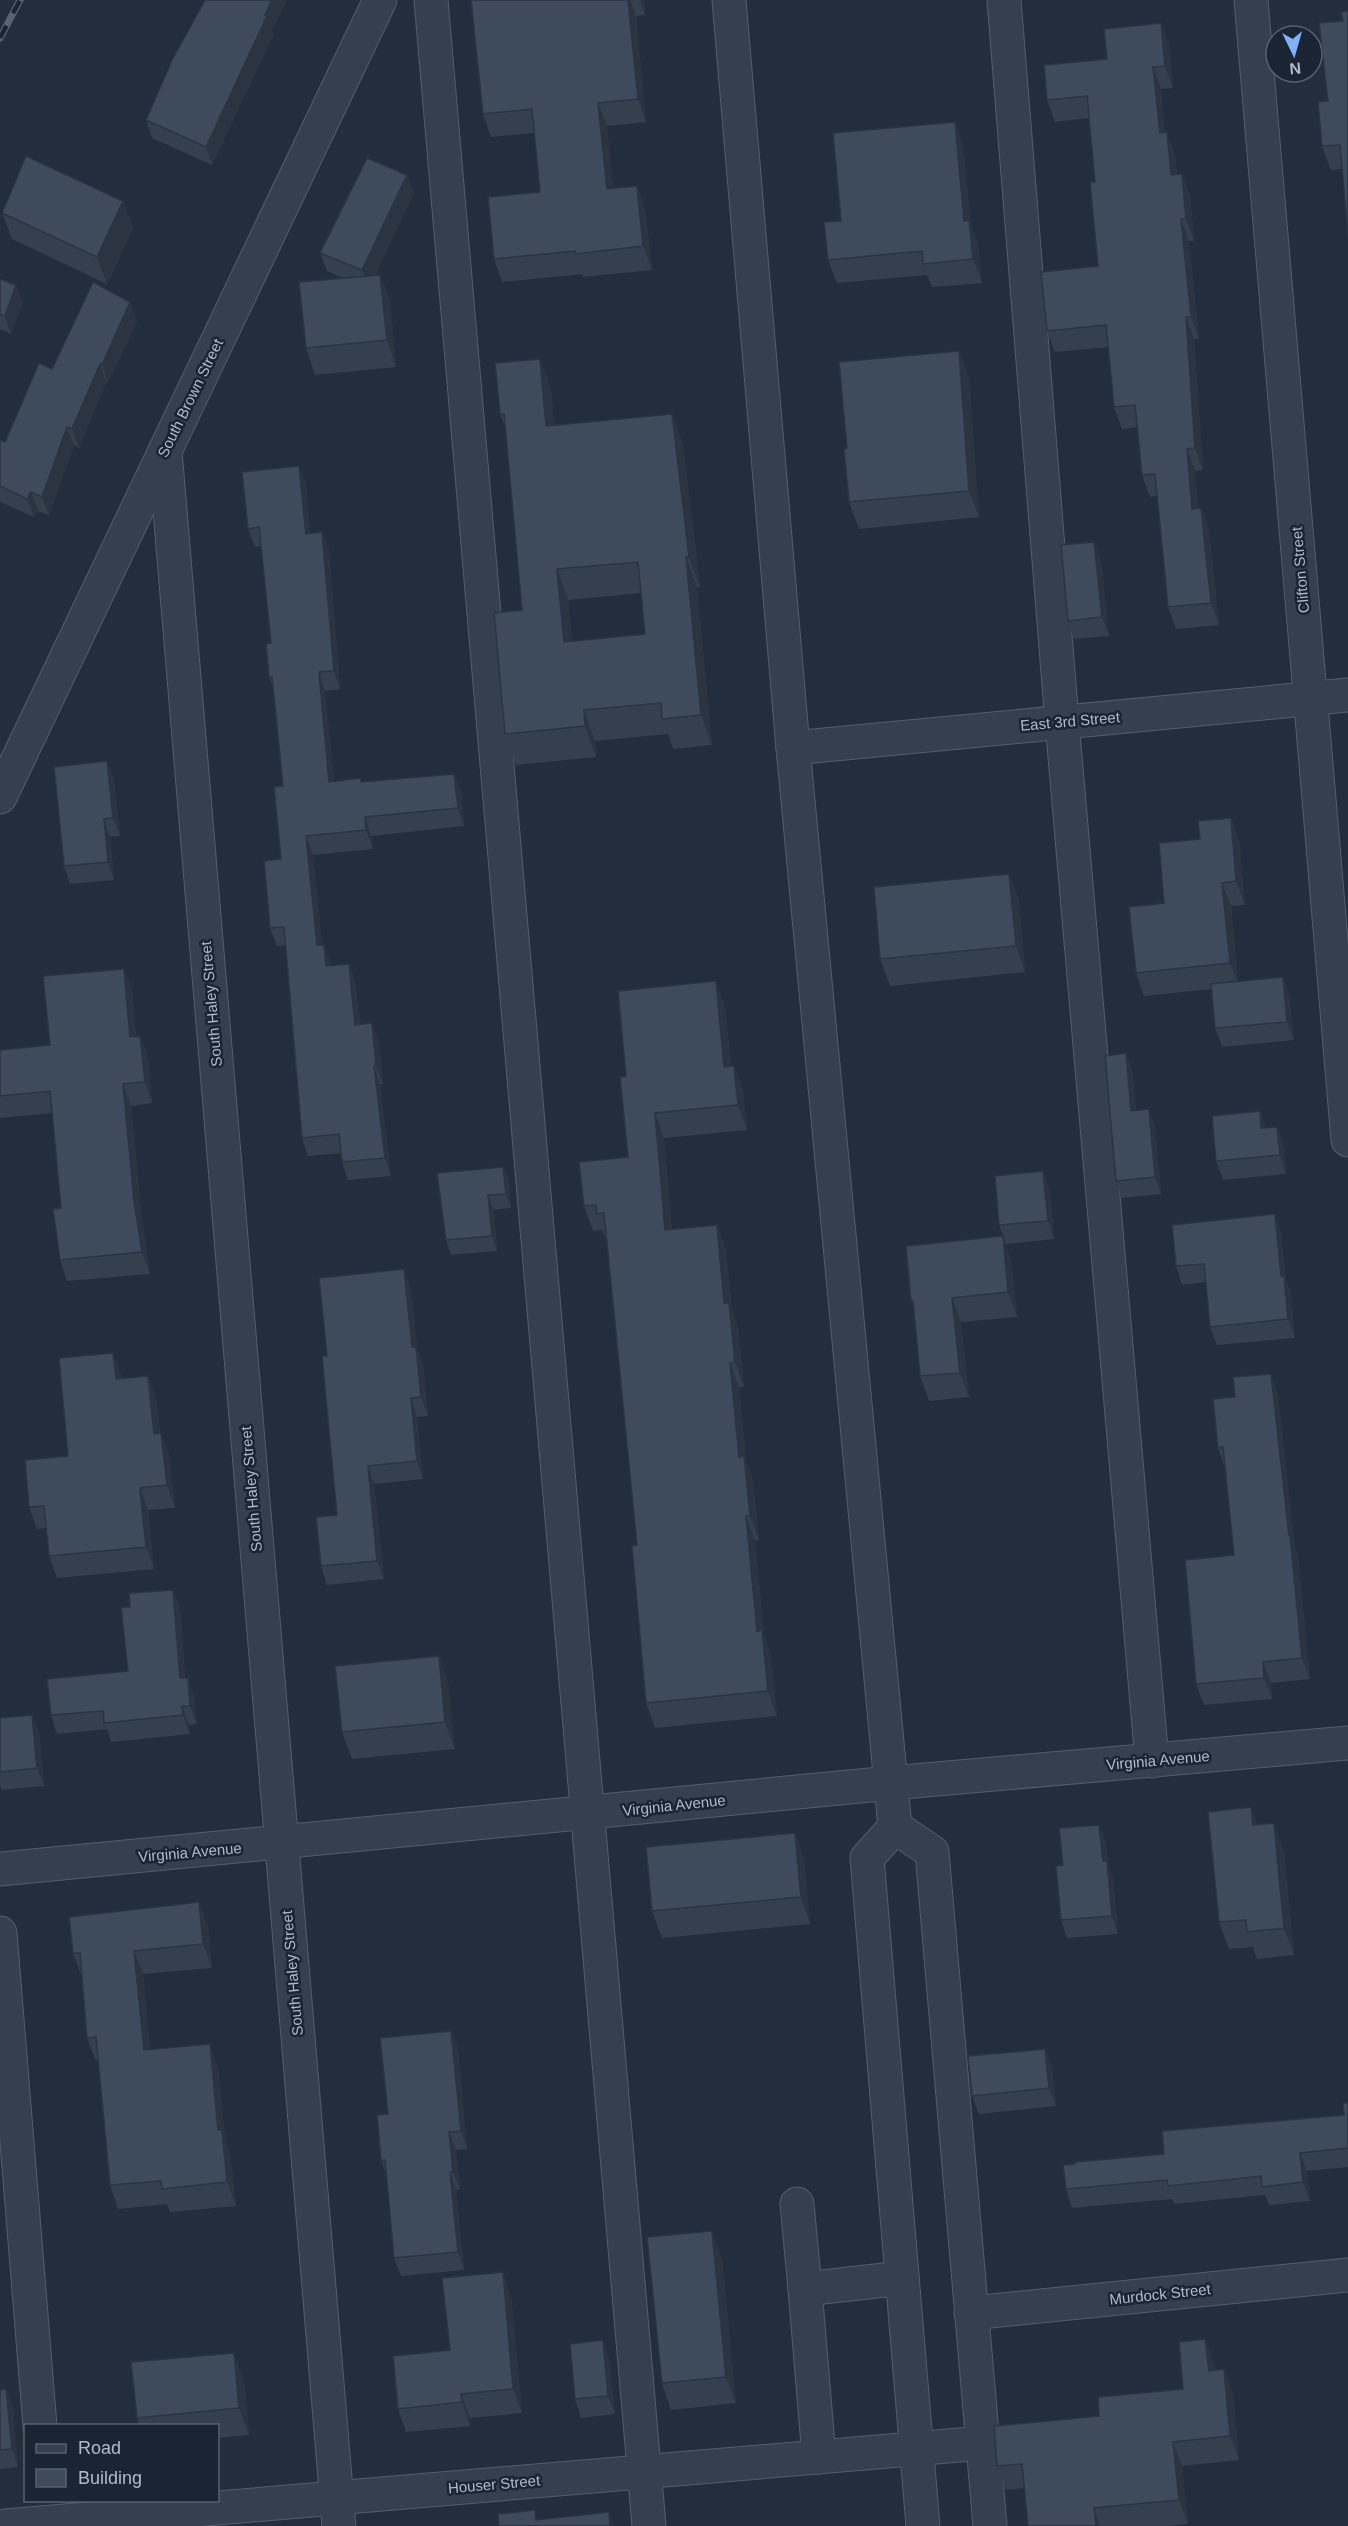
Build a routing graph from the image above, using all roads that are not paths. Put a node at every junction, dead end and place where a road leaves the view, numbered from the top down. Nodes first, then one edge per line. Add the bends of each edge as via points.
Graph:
1 (380, 0) edge
2 (431, 0) edge
3 (729, 0) edge
4 (1004, 0) edge
5 (1251, 0) edge
6 (165, 451) junction
7 (1348, 695) edge
8 (1310, 699) junction
9 (1062, 722) junction
10 (792, 748) junction
11 (0, 797) edge
12 (1348, 1140) edge
13 (1348, 1743) edge
14 (1152, 1761) junction
15 (891, 1784) junction
16 (589, 1814) junction
17 (895, 1827) junction
18 (281, 1843) junction
19 (0, 1869) edge
20 (0, 1933) edge
21 (797, 2204) dead end
22 (1348, 2275) edge
23 (902, 2278) junction
24 (805, 2289) junction
25 (971, 2313) junction
26 (40, 2424) edge
27 (983, 2444) junction
28 (916, 2449) junction
29 (819, 2457) junction
30 (645, 2471) junction
31 (338, 2512) edge
32 (48, 2516) edge
33 (5, 2526) edge
34 (649, 2526) edge
35 (923, 2526) edge
36 (990, 2526) edge

1 - 6 street, South Brown Street
2 - 16 street
3 - 10 street
4 - 9 street
5 - 8 street, Clifton Street
6 - 11 street, South Brown Street
6 - 18 street, South Haley Street
7 - 8 street, East 3rd Street
8 - 9 street, East 3rd Street
8 - 12 street, Clifton Street
9 - 10 street, East 3rd Street
9 - 14 street
10 - 15 street
13 - 14 street, Virginia Avenue
14 - 15 street, Virginia Avenue
15 - 16 street, Virginia Avenue
15 - 17 street
16 - 18 street, Virginia Avenue
16 - 30 street
17 - 23 street via 867,1858
17 - 25 street via 933,1852
18 - 19 street, Virginia Avenue
18 - 31 street, South Haley Street
20 - 26 street
21 - 24 street
22 - 25 street, Murdock Street
23 - 24 street
23 - 28 street
24 - 29 street
25 - 27 street
27 - 28 street, Houser Street
27 - 36 street
28 - 29 street, Houser Street
28 - 35 street
29 - 30 street, Houser Street
30 - 31 street, Houser Street
30 - 34 street
31 - 32 street, Houser Street
32 - 33 street, Houser Street

